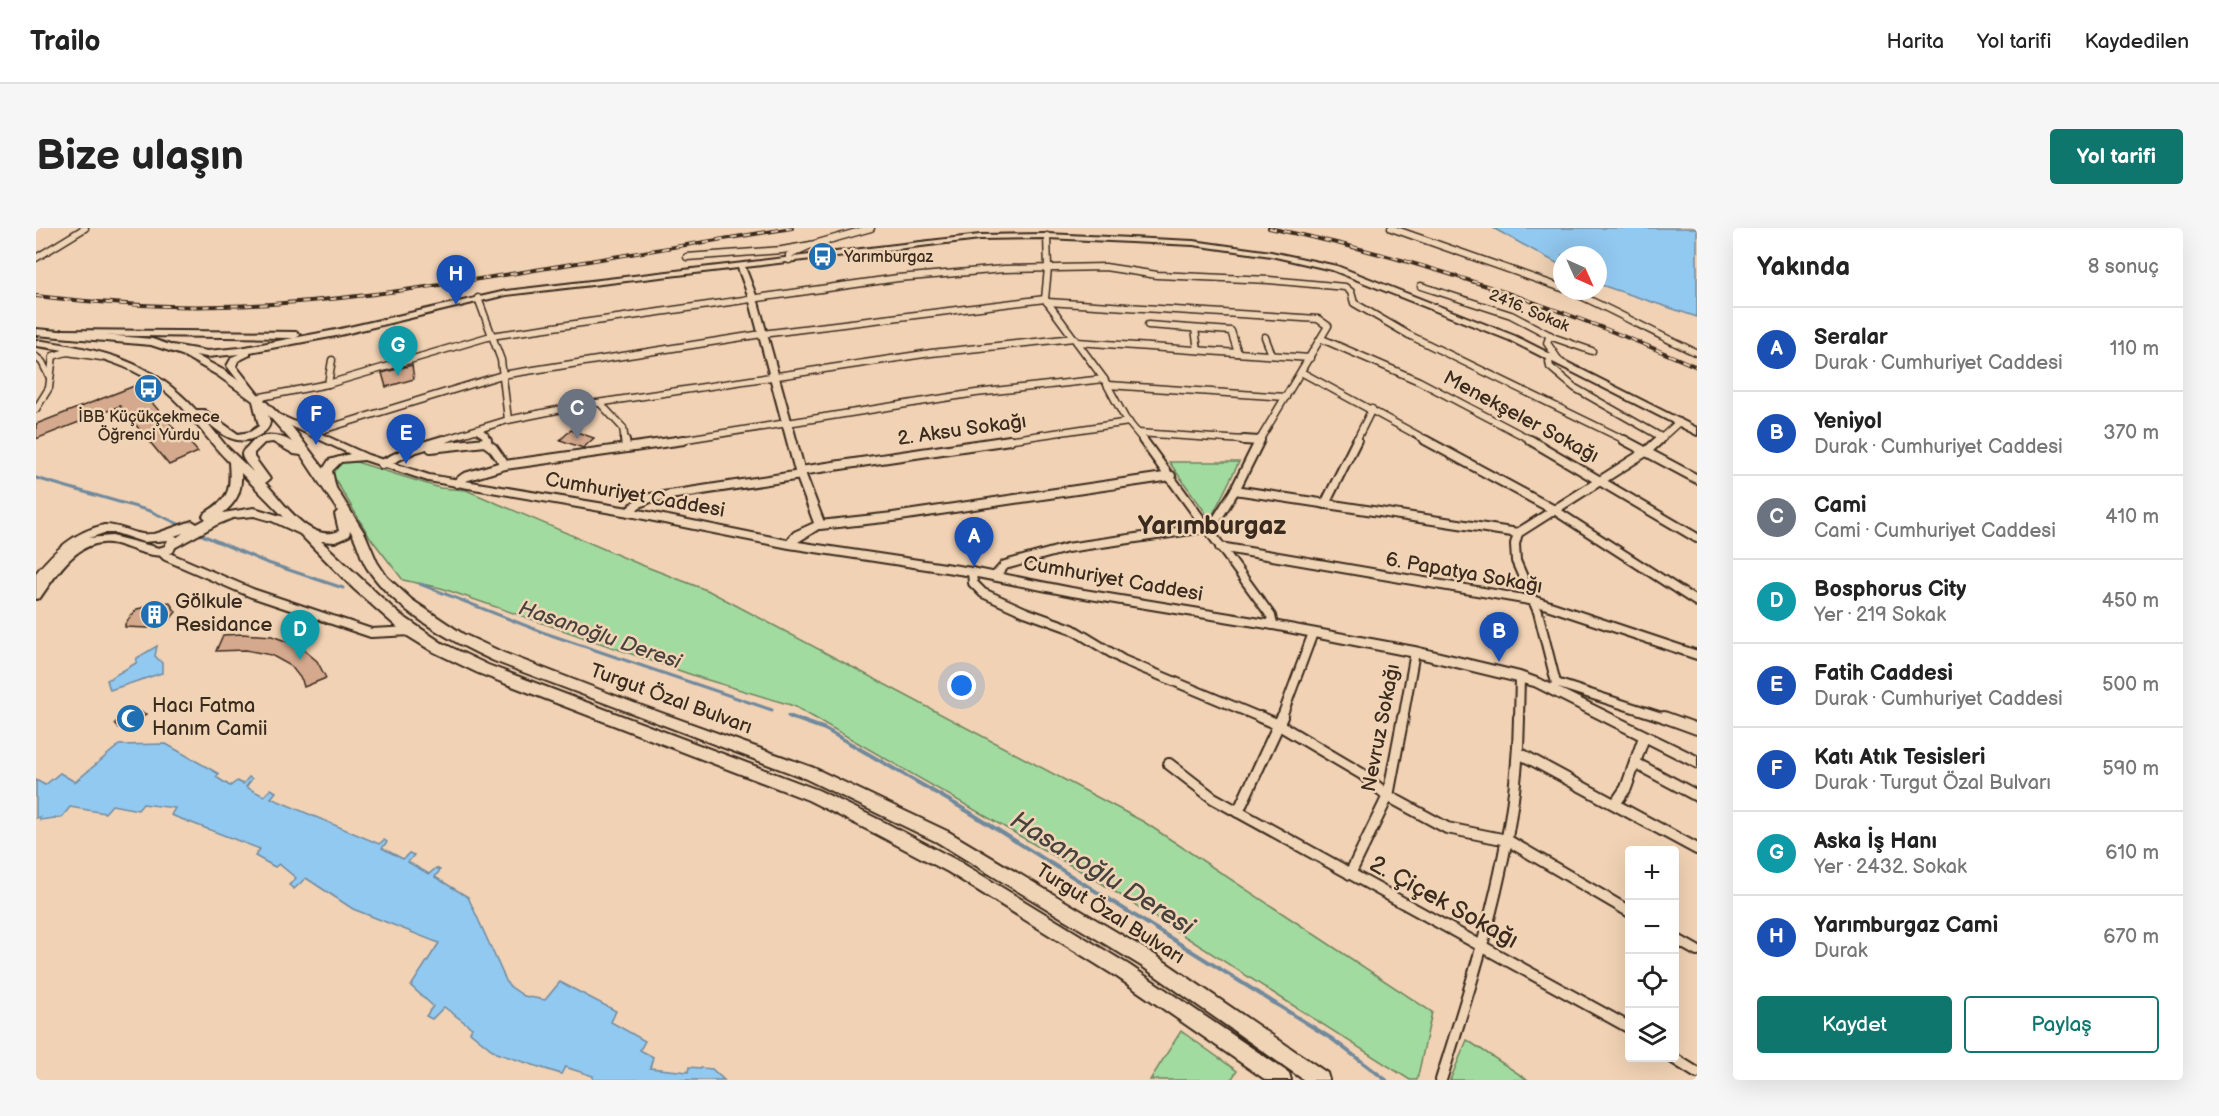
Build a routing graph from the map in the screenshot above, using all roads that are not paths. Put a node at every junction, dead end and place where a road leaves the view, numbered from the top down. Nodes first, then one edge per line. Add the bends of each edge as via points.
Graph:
1 (85, 228) edge
2 (872, 228) edge
3 (1391, 228) edge
4 (1047, 236) junction
5 (811, 245) junction
6 (687, 257) dead end
7 (36, 258) edge
8 (789, 260) junction
9 (741, 266) junction
10 (1048, 268) junction
11 (1531, 276) junction
12 (1553, 279) edge
13 (1553, 285) edge
14 (1421, 286) dead end
15 (478, 298) junction
16 (753, 298) junction
17 (1590, 300) edge
18 (1046, 301) junction
19 (1148, 325) dead end
20 (1195, 329) junction
21 (36, 332) edge
22 (60, 333) junction
23 (336, 333) junction
24 (762, 334) junction
25 (1550, 335) junction
26 (491, 336) junction
27 (1265, 337) dead end
28 (1322, 339) junction
29 (1076, 340) junction
30 (152, 342) junction
31 (36, 343) edge
32 (274, 346) junction
33 (170, 348) junction
34 (1198, 350) junction
35 (1592, 351) dead end
36 (1697, 352) edge
37 (1238, 353) junction
38 (1272, 355) junction
39 (36, 357) edge
40 (101, 357) junction
41 (1310, 358) junction
42 (332, 360) dead end
43 (1556, 360) junction
44 (128, 364) junction
45 (1301, 372) junction
46 (502, 375) junction
47 (50, 378) junction
48 (773, 378) junction
49 (1106, 382) junction
50 (328, 384) junction
51 (1286, 397) junction
52 (256, 398) junction
53 (600, 403) junction
54 (188, 405) junction
55 (36, 409) edge
56 (1372, 410) junction
57 (276, 417) junction
58 (507, 420) junction
59 (1129, 422) junction
60 (1679, 422) junction
61 (788, 423) junction
62 (477, 430) junction
63 (1697, 432) edge
64 (1138, 433) junction
65 (312, 434) junction
66 (1663, 438) junction
67 (1259, 441) junction
68 (485, 442) junction
69 (626, 447) junction
70 (413, 449) junction
71 (1647, 451) junction
72 (365, 457) junction
73 (234, 459) junction
74 (382, 464) junction
75 (505, 465) junction
76 (320, 472) junction
77 (801, 473) junction
78 (1171, 476) junction
79 (1697, 479) edge
80 (1604, 480) junction
81 (457, 483) junction
82 (331, 490) junction
83 (1234, 490) junction
84 (1325, 504) junction
85 (1556, 511) junction
86 (629, 512) junction
87 (288, 514) junction
88 (820, 525) junction
89 (1209, 529) junction
90 (302, 530) junction
91 (1518, 533) junction
92 (157, 538) junction
93 (1697, 538) edge
94 (174, 544) junction
95 (789, 544) junction
96 (1220, 547) junction
97 (148, 550) junction
98 (162, 552) junction
99 (972, 572) junction
100 (995, 576) junction
101 (36, 581) edge
102 (36, 594) edge
103 (1535, 601) junction
104 (1697, 602) edge
105 (1273, 625) junction
106 (412, 631) junction
107 (1313, 633) junction
108 (1415, 652) junction
109 (1697, 655) edge
110 (1520, 677) junction
111 (1554, 687) junction
112 (1280, 725) junction
113 (1697, 729) edge
114 (1644, 737) junction
115 (1519, 753) junction
116 (1697, 762) edge
117 (1635, 763) junction
118 (1169, 764) dead end
119 (1388, 796) junction
120 (1697, 796) edge
121 (1615, 804) junction
122 (1238, 812) junction
123 (1507, 840) junction
124 (1697, 849) edge
125 (1350, 874) junction
126 (1625, 910) edge
127 (1679, 941) edge
128 (1483, 946) junction
129 (1697, 951) edge
130 (1625, 1026) edge
131 (1679, 1062) edge
132 (1697, 1073) edge
133 (1282, 1080) edge
134 (1320, 1080) edge
135 (1441, 1080) edge

1 - 7 street
2 - 5 street
3 - 11 street
4 - 8 street via 996,236
4 - 10 street
4 - 43 street via 1210,245 1315,264 1439,308
5 - 6 street
5 - 8 street via 789,255
8 - 9 street
9 - 15 street
9 - 16 street
10 - 16 street via 898,278
10 - 18 street
10 - 71 street via 1105,267 1157,275 1345,287 1354,303 1409,335
11 - 12 street
11 - 13 street
14 - 25 street, 2416. Sokak via 1511,315
15 - 23 street
15 - 26 street
16 - 24 street
16 - 26 street
17 - 36 street
18 - 24 street
18 - 28 street via 1318,319 1328,326
18 - 29 street
19 - 20 street
20 - 34 street
20 - 37 street via 1231,331
21 - 22 main road, Turgut Özal Bulvarı
22 - 23 street
22 - 30 main road, Turgut Özal Bulvarı
23 - 32 street
24 - 46 street
24 - 48 street
25 - 35 street, 2416. Sokak
25 - 43 street via 1547,343
26 - 46 street via 497,346
26 - 50 street
27 - 38 street
28 - 41 street
28 - 80 street, Menekşeler Sokağı via 1410,375
29 - 34 street
29 - 48 street via 931,353
29 - 49 street
30 - 33 main road, Turgut Özal Bulvarı
30 - 44 main road via 129,341 114,347 113,354
31 - 40 main road, Turgut Özal Bulvarı
32 - 33 street via 222,354
32 - 52 street via 246,353 232,362
33 - 52 main road, Turgut Özal Bulvarı via 221,373
34 - 37 street
37 - 38 street
38 - 41 street
39 - 47 street
40 - 44 main road, Turgut Özal Bulvarı
40 - 47 street via 57,354 52,358
41 - 45 street
42 - 50 street
43 - 60 street
43 - 66 street via 1549,362 1550,367 1575,388
44 - 54 main road, Turgut Özal Bulvarı via 155,378
45 - 51 street
45 - 56 street
46 - 58 street
46 - 65 street
47 - 55 street via 46,396
48 - 53 street
48 - 61 street
49 - 51 street
49 - 59 street
49 - 61 street via 965,394
50 - 52 street
51 - 67 street
52 - 54 main road via 264,428 238,439 228,436
52 - 57 main road, Turgut Özal Bulvarı
53 - 58 street
53 - 69 street via 623,428
54 - 73 main road, Turgut Özal Bulvarı
56 - 84 street
56 - 85 street
57 - 65 street, Cumhuriyet Caddesi
57 - 76 main road, Turgut Özal Bulvarı
58 - 62 street
59 - 64 street
59 - 77 street, 2. Aksu Sokağı
60 - 63 street
60 - 66 street
61 - 69 street
61 - 77 street
62 - 68 street via 485,435
62 - 70 street
64 - 67 street
64 - 78 street
65 - 72 street, Cumhuriyet Caddesi
66 - 71 street
67 - 83 street
68 - 70 street
68 - 75 street
69 - 75 street
70 - 74 street
71 - 79 street
71 - 80 street
72 - 74 street, Cumhuriyet Caddesi
72 - 82 street via 332,463 327,471
73 - 87 main road, Turgut Özal Bulvarı
73 - 92 main road via 236,486 227,505
74 - 81 street, Cumhuriyet Caddesi
75 - 81 street
76 - 82 main road, Turgut Özal Bulvarı
76 - 87 main road via 282,439 263,440 248,452 251,463
77 - 86 street, 2. Aksu Sokağı via 650,498
77 - 88 street
78 - 88 street
78 - 89 street
80 - 85 street
80 - 93 street, Menekşeler Sokağı
81 - 86 street, Cumhuriyet Caddesi
82 - 90 main road via 345,533 329,539
82 - 134 main road, Turgut Özal Bulvarı via 383,580 416,610 458,638 809,773 943,837 1149,961
83 - 84 street
83 - 89 street
84 - 91 street
85 - 91 street
85 - 104 street
86 - 95 street, Cumhuriyet Caddesi
87 - 90 main road, Turgut Özal Bulvarı
88 - 95 street
89 - 96 street
89 - 100 street via 1067,548 1005,565
90 - 94 main road via 264,513 242,512 216,519
90 - 106 main road, Turgut Özal Bulvarı
91 - 103 street via 1515,542 1519,573
92 - 94 street via 171,536
92 - 97 street
92 - 101 street via 137,537 116,529 93,533 64,548
94 - 98 street
95 - 99 street, Cumhuriyet Caddesi
96 - 103 street, 6. Papatya Sokağı
96 - 105 street via 1271,616
97 - 98 street
97 - 102 street via 107,539 90,542 64,558
98 - 106 street via 252,593 371,633
99 - 100 street, Cumhuriyet Caddesi
99 - 112 street via 973,583 983,593 1072,629 1123,660
100 - 105 street, Cumhuriyet Caddesi
103 - 109 street, 6. Papatya Sokağı
103 - 111 street
105 - 107 street, Cumhuriyet Caddesi
106 - 133 main road, Turgut Özal Bulvarı via 483,669 813,795 882,829 954,867 1124,971
107 - 108 street, Cumhuriyet Caddesi
107 - 112 street
108 - 110 street, Cumhuriyet Caddesi
108 - 119 street, Nevruz Sokağı
110 - 111 street, Cumhuriyet Caddesi
110 - 115 street
111 - 113 street via 1636,707
111 - 114 street, Cumhuriyet Caddesi
112 - 119 street via 1362,774
112 - 122 street
114 - 116 street, Cumhuriyet Caddesi
114 - 117 street
115 - 121 street
115 - 123 street
117 - 120 street
117 - 121 street
118 - 122 street, 2. Çiçek Sokağı
119 - 123 street via 1447,828
119 - 125 street, Nevruz Sokağı
121 - 124 street
122 - 125 street, 2. Çiçek Sokağı
123 - 126 street
123 - 128 street
125 - 128 street, 2. Çiçek Sokağı
127 - 129 street
128 - 130 street, 2. Çiçek Sokağı
128 - 135 street
131 - 132 street

